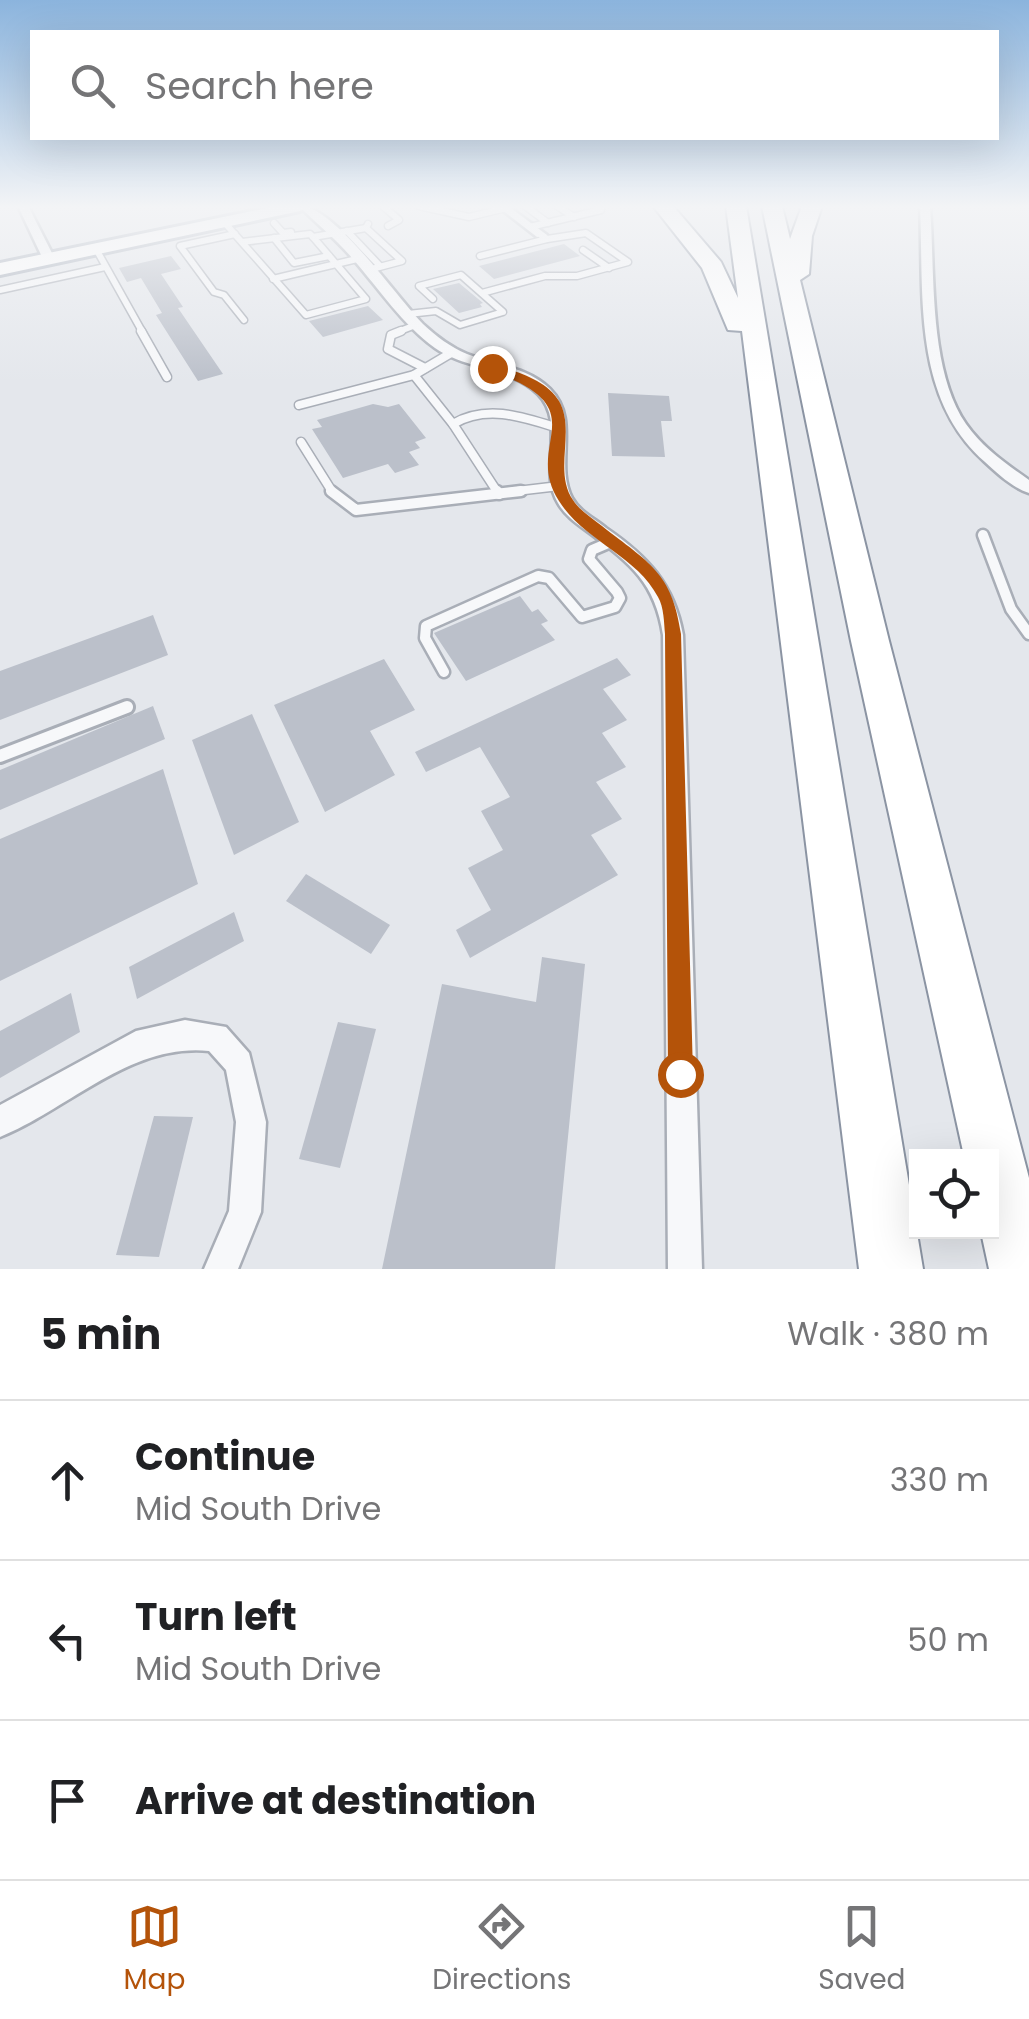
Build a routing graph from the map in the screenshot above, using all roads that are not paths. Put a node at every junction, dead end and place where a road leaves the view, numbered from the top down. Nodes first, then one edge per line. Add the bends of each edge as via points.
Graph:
1 (194, 265) edge
2 (261, 265) edge
3 (289, 265) edge
4 (358, 265) edge
5 (360, 265) joint
6 (605, 265) edge
7 (618, 265) edge
8 (711, 265) edge
9 (745, 265) edge
10 (785, 265) edge
11 (798, 265) edge
12 (930, 265) edge
13 (106, 267) joint
14 (609, 268) junction
15 (304, 271) junction
16 (273, 279) junction
17 (0, 290) edge
18 (388, 292) junction
19 (482, 293) junction
20 (366, 298) junction
21 (434, 300) junction
22 (447, 312) junction
23 (418, 315) junction
24 (796, 317) junction
25 (244, 320) dead end
26 (451, 353) junction
27 (425, 368) junction
28 (414, 375) junction
29 (168, 377) dead end
30 (299, 404) dead end
31 (453, 424) junction
32 (558, 428) junction
33 (300, 442) dead end
34 (774, 470) junction
35 (559, 486) junction
36 (1029, 488) edge
37 (500, 494) junction
38 (983, 536) dead end
39 (613, 540) junction
40 (1029, 634) edge
41 (444, 672) dead end
42 (127, 707) dead end
43 (0, 756) edge
44 (0, 1122) edge
45 (220, 1269) edge
46 (685, 1269) edge
47 (890, 1269) edge
48 (1022, 1269) edge

1 - 25 lane
2 - 16 lane
3 - 15 lane
4 - 15 lane
5 - 18 street
5 - 20 lane
6 - 14 lane
7 - 14 lane
8 - 34 highway via 728,298
9 - 34 highway
10 - 24 highway
11 - 24 highway
12 - 36 street via 947,403 978,447
13 - 17 lane
13 - 29 lane
14 - 19 lane
15 - 16 lane
16 - 20 lane via 306,315
18 - 20 lane
18 - 23 street
19 - 21 lane via 461,274 419,286
19 - 22 lane via 503,312 460,325
21 - 22 lane
21 - 23 lane via 424,302
22 - 23 lane
23 - 26 street
23 - 27 lane via 391,335 388,349
24 - 48 highway
26 - 27 lane
26 - 32 street via 540,387 555,406
27 - 28 lane
28 - 30 lane
28 - 31 lane
31 - 32 lane via 506,413
31 - 37 lane
32 - 35 street
33 - 37 lane via 336,498 356,510
34 - 47 highway
35 - 37 lane
35 - 39 street via 569,507
38 - 40 lane via 1011,610
39 - 41 lane via 589,558 617,592 615,607 582,618 549,578 538,576 426,626 425,638
39 - 46 street via 652,575 671,612
42 - 43 lane
44 - 45 street via 146,1040 216,1037 239,1063 251,1122 246,1212

